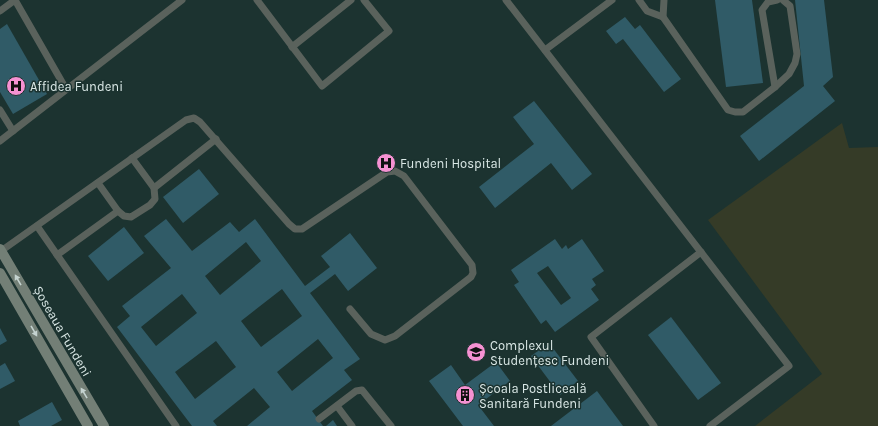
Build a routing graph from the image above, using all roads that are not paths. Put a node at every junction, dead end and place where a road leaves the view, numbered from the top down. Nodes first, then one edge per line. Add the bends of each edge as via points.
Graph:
1 (182, 0) edge
2 (258, 0) edge
3 (351, 0) edge
4 (364, 0) edge
5 (506, 0) edge
6 (612, 0) edge
7 (639, 0) edge
8 (664, 0) edge
9 (777, 0) edge
10 (783, 0) edge
11 (0, 11) edge
12 (663, 16) junction
13 (292, 47) junction
14 (545, 50) junction
15 (776, 87) junction
16 (66, 89) junction
17 (0, 110) edge
18 (13, 131) junction
19 (216, 139) junction
20 (0, 141) edge
21 (132, 158) junction
22 (98, 183) junction
23 (154, 188) junction
24 (118, 211) junction
25 (37, 226) junction
26 (1, 250) edge
27 (701, 252) junction
28 (57, 254) junction
29 (0, 273) edge
30 (350, 309) dead end
31 (337, 406) junction
32 (318, 419) dead end
33 (88, 426) edge
34 (104, 426) edge
35 (176, 426) edge
36 (352, 426) edge
37 (391, 426) edge
38 (654, 426) edge
39 (710, 426) edge

1 - 16 lane
2 - 13 lane
3 - 13 lane
4 - 13 lane via 390,31 322,86
5 - 14 lane
6 - 14 lane
7 - 12 lane via 647,11
8 - 12 lane
9 - 15 lane via 768,2 762,10
10 - 15 lane via 790,6 797,54 789,74
11 - 16 lane via 15,0
12 - 15 lane via 728,110 743,112
14 - 27 lane
16 - 18 lane
17 - 18 lane
18 - 20 lane
19 - 21 lane via 194,118 186,120
19 - 23 lane
19 - 30 lane via 295,229 302,229 387,172 395,171 404,176 472,265 473,273 470,277 395,336 385,340 371,334
21 - 22 lane
21 - 23 lane
22 - 24 lane
22 - 25 lane
23 - 24 lane via 155,199 135,215 124,216
24 - 28 lane
25 - 26 lane
25 - 28 lane
34 -> 26 main road, Șoseaua Fundeni
27 - 38 lane via 591,338
27 - 39 lane via 789,366
28 - 35 lane
29 -> 33 main road, Șoseaua Fundeni
31 - 32 lane
31 - 36 lane
31 - 37 lane via 356,391 362,390

